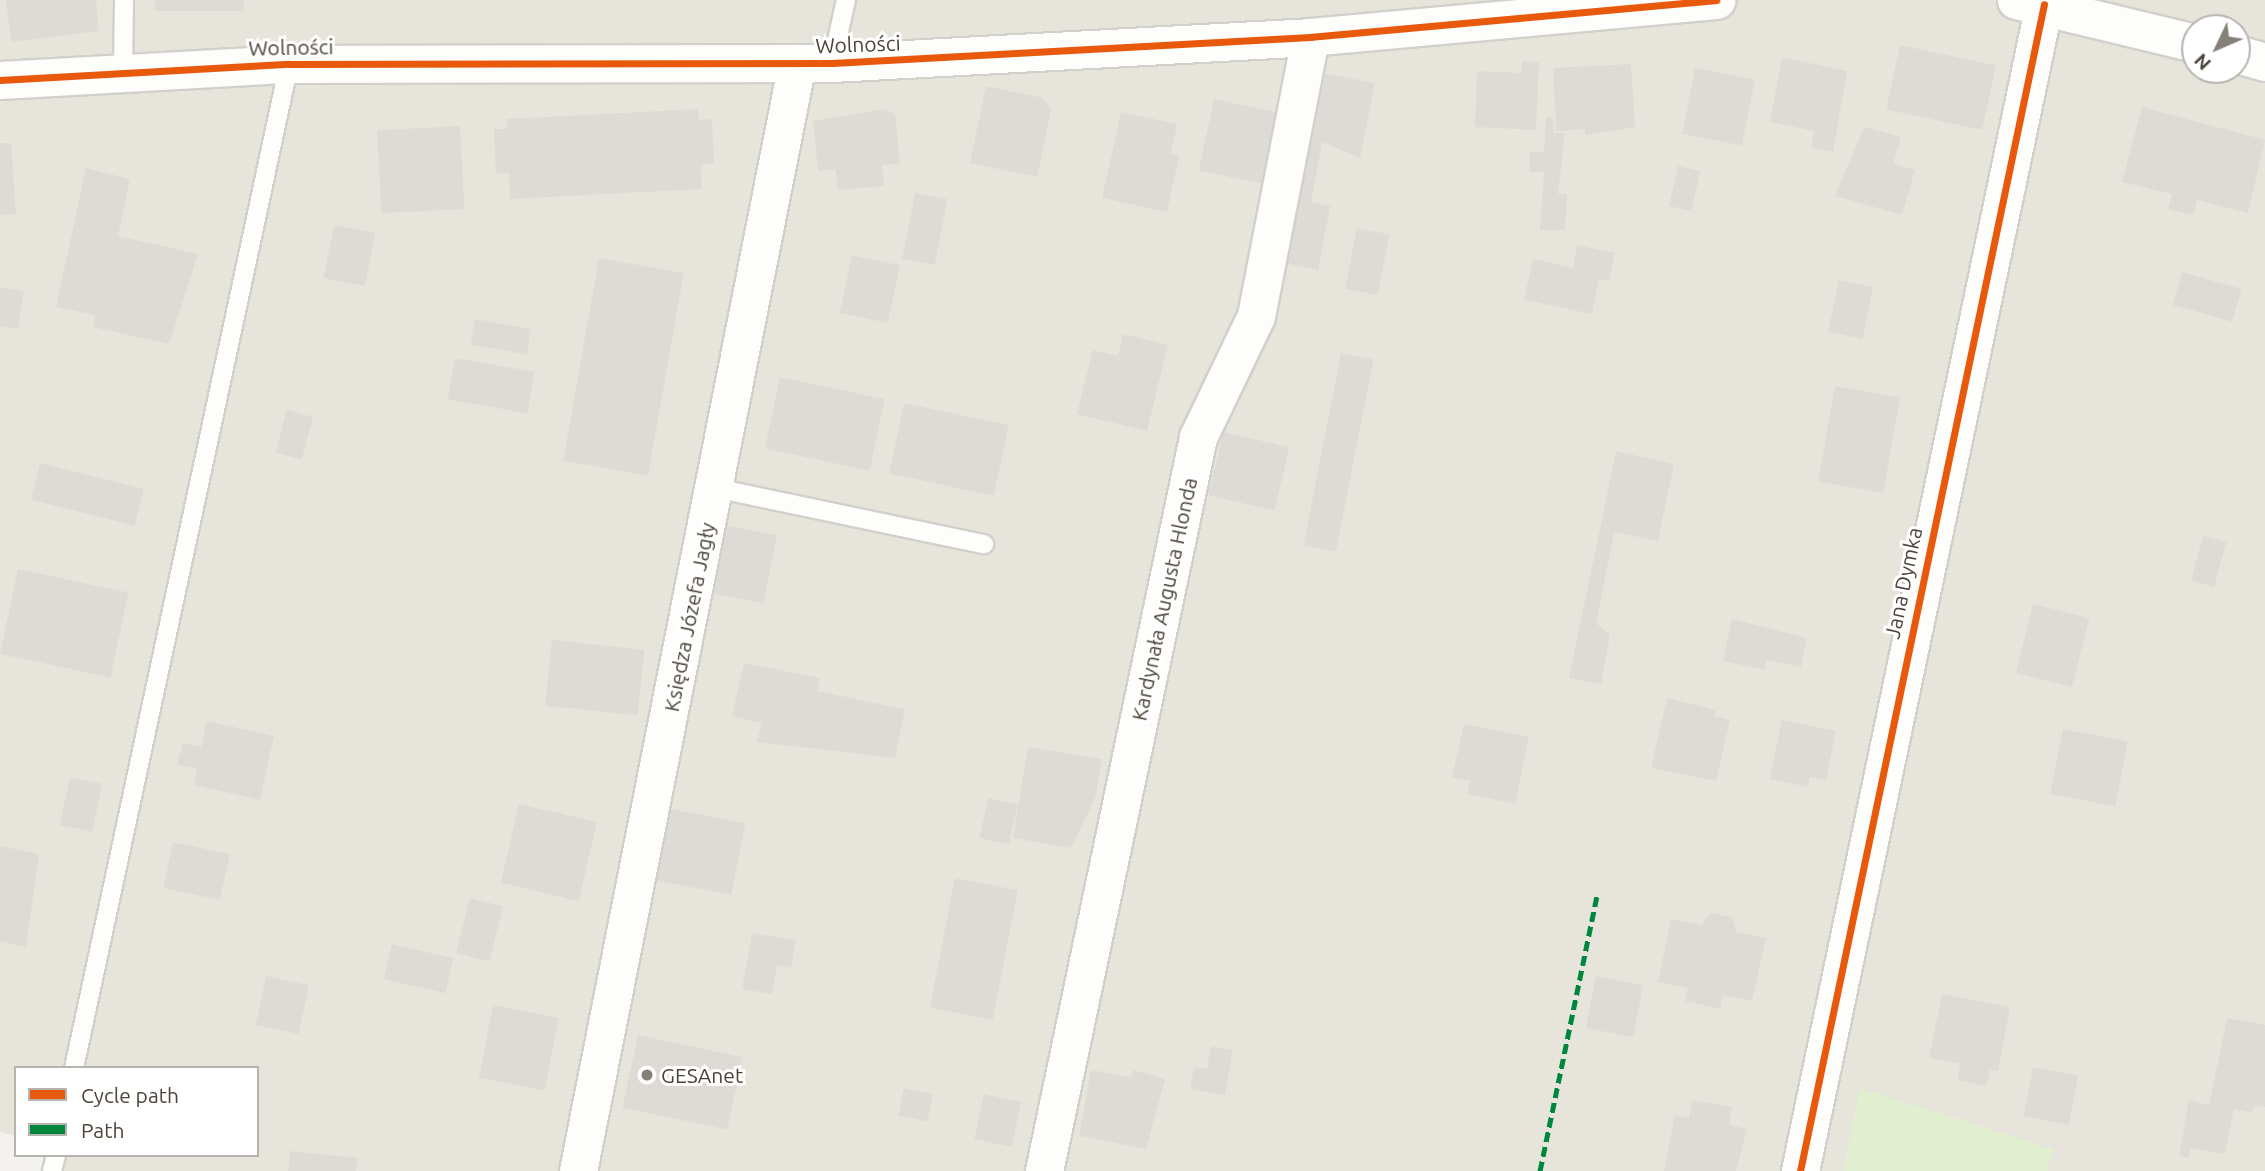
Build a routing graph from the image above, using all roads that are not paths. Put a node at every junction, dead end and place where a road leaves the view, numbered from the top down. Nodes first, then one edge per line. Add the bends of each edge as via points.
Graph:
1 (124, 0) edge
2 (846, 0) edge
3 (1716, 0) edge
4 (2030, 2) edge
5 (1310, 37) junction
6 (2181, 40) edge
7 (815, 63) junction
8 (289, 64) junction
9 (123, 72) junction
10 (0, 79) edge
11 (715, 488) junction
12 (984, 544) dead end
13 (74, 1066) edge
14 (578, 1171) edge
15 (1044, 1171) edge
16 (1800, 1171) edge

1 - 9 lane
2 - 7 lane
3 - 5 street, Wolności
4 - 6 street
4 - 16 street, Jana Dymka
5 - 7 street, Wolności
5 - 15 street, Kardynała Augusta Hlonda via 1256,316 1198,437
7 - 8 street, Wolności
7 - 11 street, Księdza Józefa Jagły
8 - 9 street, Wolności
8 - 13 lane
9 - 10 street, Wolności
11 - 12 lane
11 - 14 street, Księdza Józefa Jagły

